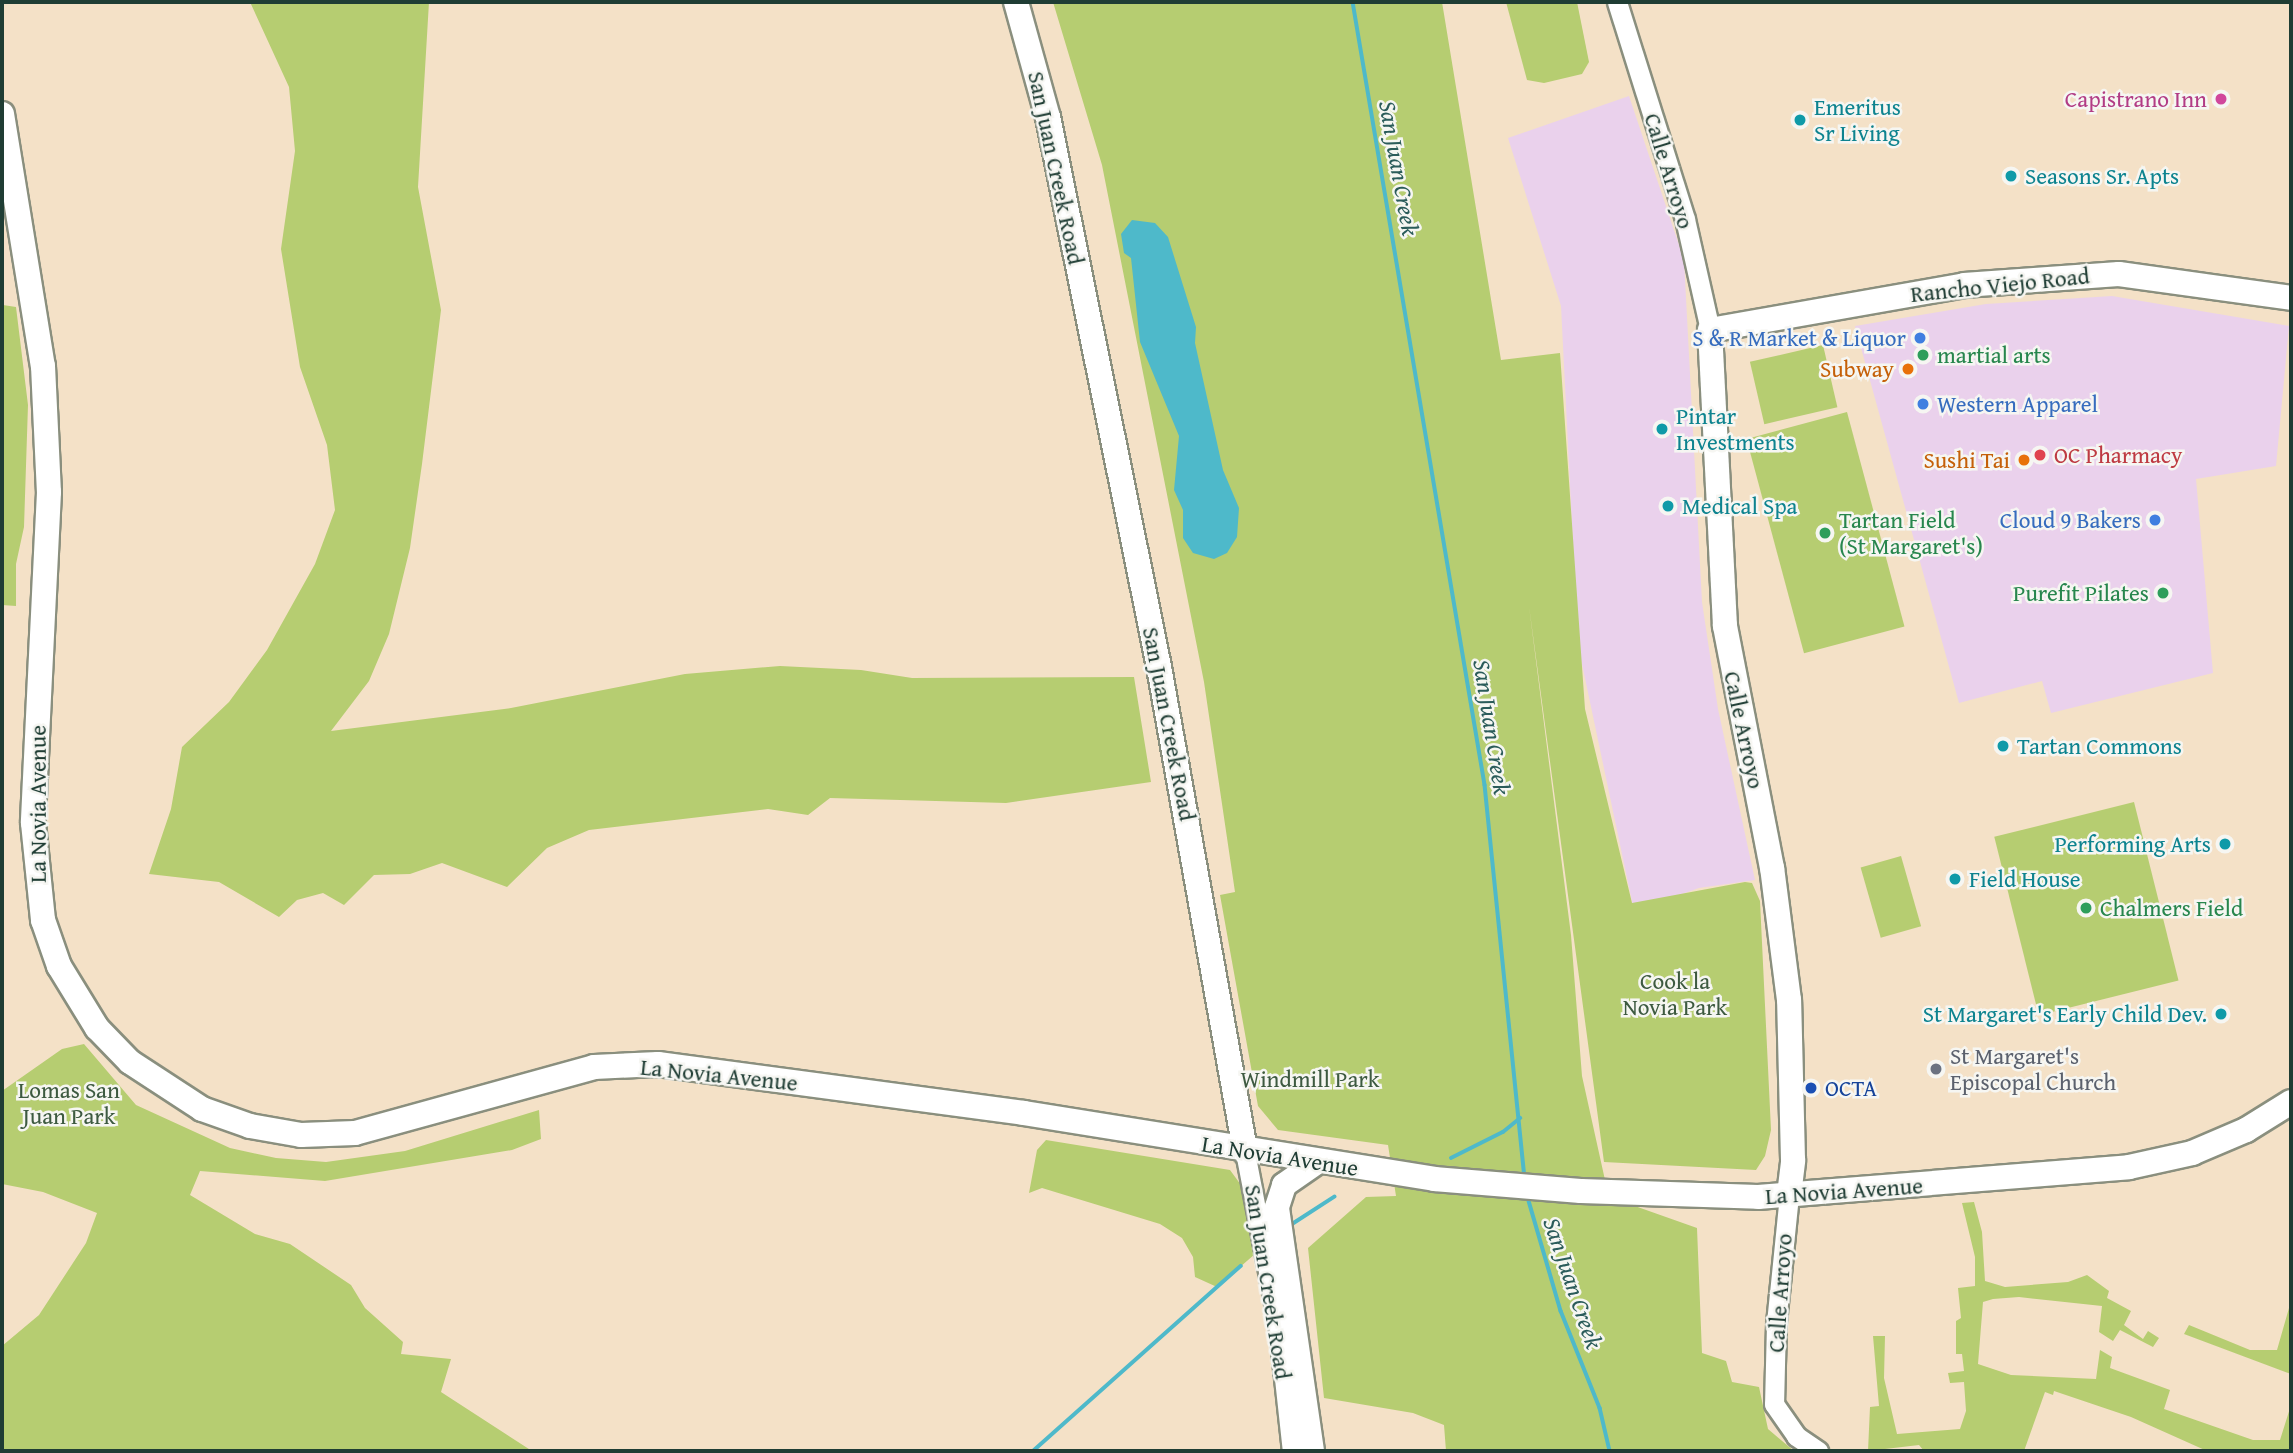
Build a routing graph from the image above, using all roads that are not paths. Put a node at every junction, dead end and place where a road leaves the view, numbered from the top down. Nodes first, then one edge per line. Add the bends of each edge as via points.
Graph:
1 (1016, 2) edge
2 (1617, 2) edge
3 (2, 114) edge
4 (2291, 298) edge
5 (1710, 330) junction
6 (2291, 1102) edge
7 (1245, 1152) junction
8 (1317, 1162) junction
9 (1789, 1195) junction
10 (1292, 1451) edge
11 (1312, 1451) edge
12 (1818, 1451) edge

1 - 7 main road, San Juan Creek Road via 1048,117 1159,667
2 - 5 street, Calle Arroyo via 1685,219
3 - 7 main road, La Novia Avenue via 43,366 49,492 33,822 35,873 43,920 59,967 83,1010 130,1062 202,1109 250,1126 301,1135 355,1133 412,1120 594,1067 657,1064 1024,1113
4 - 5 main road, Rancho Viejo Road via 2119,274 1964,285
5 - 9 main road, Calle Arroyo via 1715,486 1727,640 1772,868 1789,1000 1793,1160
6 - 9 main road, La Novia Avenue via 2246,1130 2192,1153 2129,1167
7 - 8 main road, La Novia Avenue
7 - 10 street, San Juan Creek Road via 1278,1323
8 - 9 main road, La Novia Avenue via 1434,1179 1581,1191
8 - 11 main road via 1283,1185 1277,1207
9 - 12 street, Calle Arroyo via 1776,1324 1774,1404 1796,1436

